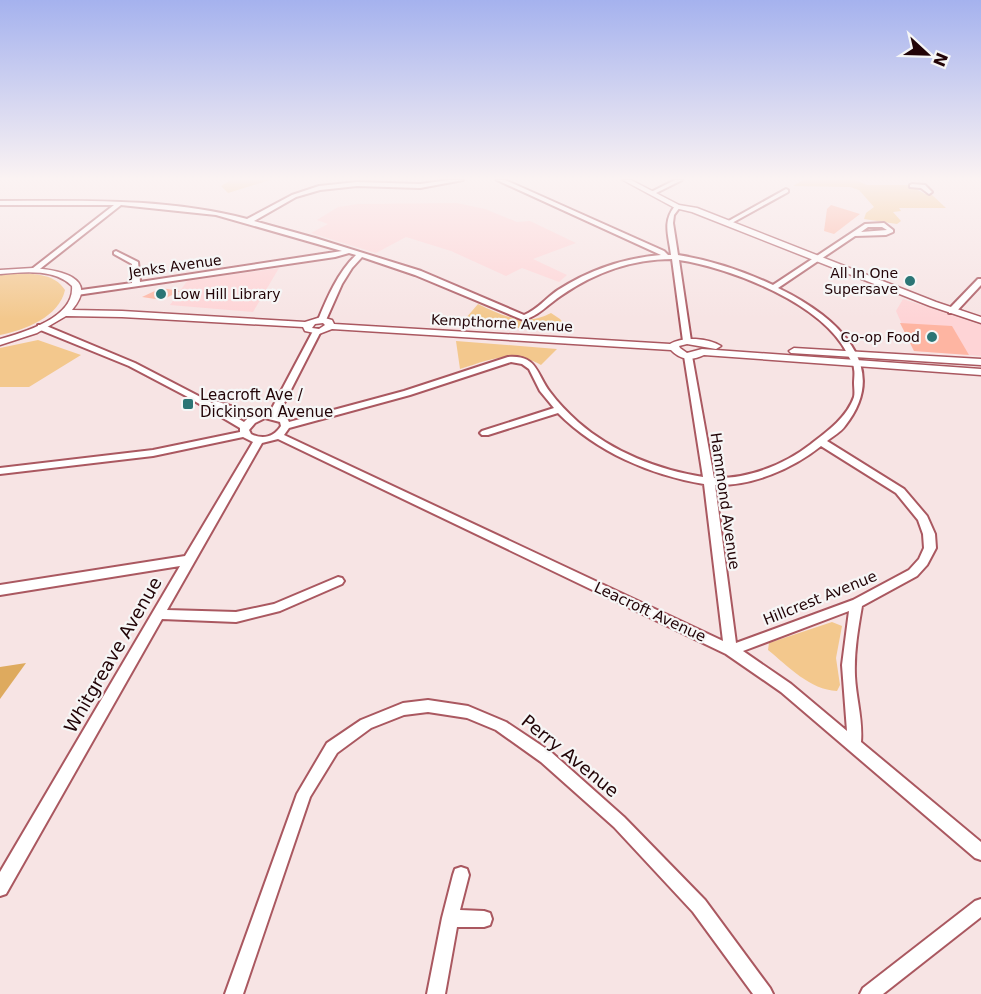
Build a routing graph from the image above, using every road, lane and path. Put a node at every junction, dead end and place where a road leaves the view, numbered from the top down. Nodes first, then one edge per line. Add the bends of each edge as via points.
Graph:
1 (91, 226) edge
2 (267, 226) edge
3 (604, 226) edge
4 (670, 226) edge
5 (737, 226) edge
6 (867, 226) edge
7 (888, 226) edge
8 (852, 234) junction
9 (348, 251) junction
10 (116, 253) dead end
11 (142, 255) dead end
12 (335, 255) junction
13 (361, 255) junction
14 (670, 257) junction
15 (819, 259) junction
16 (130, 260) junction
17 (354, 261) junction
18 (36, 270) junction
19 (0, 272) edge
20 (981, 281) edge
21 (136, 284) junction
22 (775, 287) junction
23 (77, 293) junction
24 (72, 305) junction
25 (952, 310) junction
26 (64, 313) junction
27 (122, 314) junction
28 (981, 320) edge
29 (326, 323) junction
30 (307, 325) junction
31 (42, 327) junction
32 (317, 332) junction
33 (687, 341) junction
34 (0, 342) edge
35 (674, 347) junction
36 (701, 348) junction
37 (688, 356) junction
38 (857, 360) junction
39 (981, 362) edge
40 (981, 372) edge
41 (198, 399) junction
42 (561, 409) junction
43 (273, 415) junction
44 (256, 418) junction
45 (245, 431) junction
46 (283, 431) junction
47 (485, 432) dead end
48 (258, 441) junction
49 (824, 442) junction
50 (0, 471) edge
51 (709, 481) junction
52 (190, 560) junction
53 (338, 581) dead end
54 (0, 590) edge
55 (857, 603) junction
56 (157, 614) junction
57 (731, 650) junction
58 (853, 746) junction
59 (981, 852) edge
60 (461, 875) dead end
61 (0, 888) edge
62 (981, 907) edge
63 (450, 918) junction
64 (484, 919) dead end
65 (234, 994) edge
66 (436, 994) edge
67 (764, 994) edge
68 (869, 994) edge

1 - 18 street
2 - 9 street
3 - 14 street
4 - 14 street
5 - 15 street
6 - 8 street
7 - 8 street via 891,231 886,233
8 - 15 street
9 - 12 street, Jenks Avenue
9 - 13 street
10 - 16 street
11 - 16 street
12 - 17 street
12 - 21 street, Jenks Avenue
13 - 14 street via 528,317 577,282 630,263
13 - 17 street
14 - 22 street via 738,272
14 - 33 street
15 - 22 street
15 - 25 street
16 - 21 street via 137,266
17 - 29 street
18 - 19 street
18 - 23 street via 65,276 74,283
20 - 25 street
21 - 23 street, Jenks Avenue
22 - 38 street via 816,312
23 - 24 street
24 - 26 street
24 - 27 street
25 - 28 street
26 - 27 street
26 - 31 street
27 - 30 street
29 - 30 street via 311,321
29 - 32 street via 325,330
29 - 35 street, Kempthorne Avenue
30 - 32 street
31 - 34 street
31 - 41 street
32 - 43 street
33 - 35 street via 677,342
33 - 36 street
35 - 37 street
36 - 37 street
36 - 38 street
37 - 51 street, Hammond Avenue
38 - 39 street
38 - 40 street
38 - 49 street via 859,396 847,420
41 - 44 street
41 - 45 street
42 - 46 street via 543,390 533,368 527,363 505,360
42 - 47 street
42 - 51 street via 594,439 622,454
43 - 44 street
43 - 46 street, Leacroft Avenue via 284,420
44 - 45 street
45 - 48 street
45 - 50 street via 153,453
46 - 48 street
46 - 57 street, Leacroft Avenue
48 - 52 street, Whitgreave Avenue
49 - 51 street via 791,462 732,479
49 - 55 street, Hillcrest Avenue via 900,491 919,513 929,534 930,548 913,573
51 - 57 street, Hammond Avenue
52 - 54 street
52 - 56 street, Whitgreave Avenue
53 - 56 street via 276,608 236,617
55 - 57 street, Hillcrest Avenue
55 - 58 street via 849,645 849,685 856,732
56 - 61 street, Whitgreave Avenue
57 - 58 street, Leacroft Avenue via 786,688
58 - 59 street, Leacroft Avenue
60 - 63 street
62 - 68 street
63 - 64 street
63 - 66 street
65 - 67 street, Perry Avenue via 304,794 332,748 366,724 403,709 428,706 468,712 501,726 546,757 619,822 699,906

